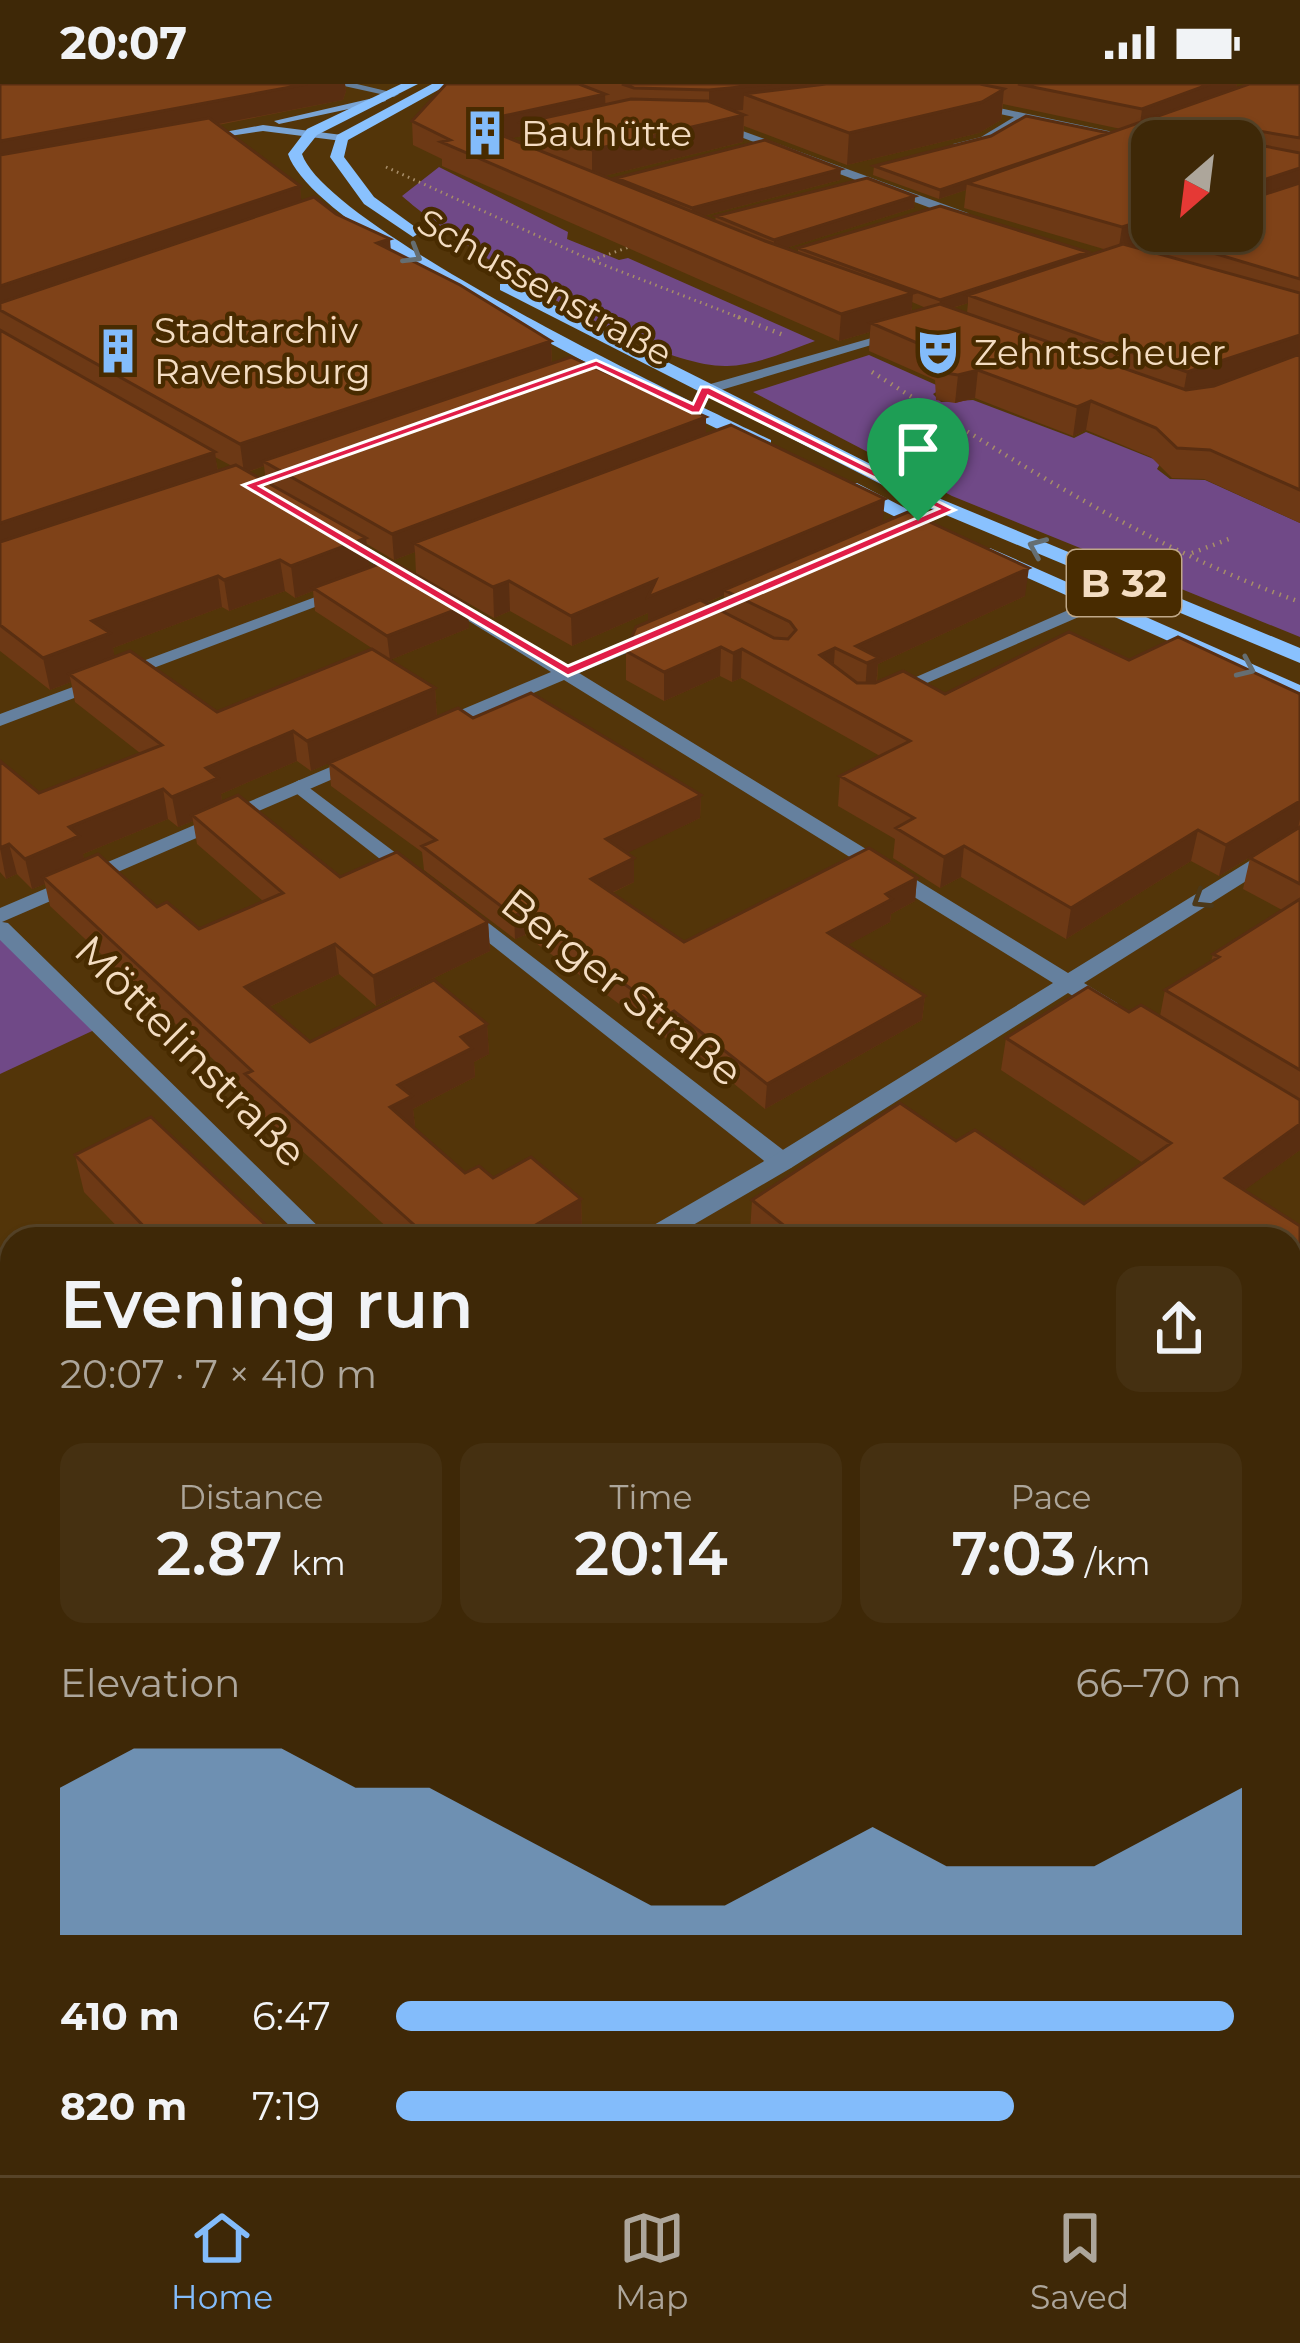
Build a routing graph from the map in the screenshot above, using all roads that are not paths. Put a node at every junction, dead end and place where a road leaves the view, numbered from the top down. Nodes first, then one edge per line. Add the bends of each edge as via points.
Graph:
1 (340, 84) edge
2 (411, 84) edge
3 (442, 84) edge
4 (388, 96) junction
5 (964, 104) edge
6 (1025, 115) junction
7 (749, 118) edge
8 (691, 122) edge
9 (709, 122) junction
10 (244, 128) junction
11 (308, 137) junction
12 (342, 138) junction
13 (1131, 139) edge
14 (190, 140) edge
15 (1131, 142) edge
16 (172, 143) edge
17 (1115, 147) edge
18 (944, 149) edge
19 (884, 164) edge
20 (844, 180) junction
21 (962, 200) edge
22 (940, 208) junction
23 (907, 219) edge
24 (979, 221) edge
25 (427, 240) dead end
26 (488, 276) dead end
27 (915, 329) edge
28 (705, 390) junction
29 (696, 410) junction
30 (787, 456) edge
31 (826, 475) edge
32 (949, 510) junction
33 (918, 521) junction
34 (325, 528) edge
35 (870, 542) edge
36 (422, 563) edge
37 (400, 572) junction
38 (378, 580) edge
39 (356, 588) edge
40 (1098, 602) junction
41 (678, 625) edge
42 (1300, 656) edge
43 (568, 672) junction
44 (1300, 693) edge
45 (864, 704) edge
46 (0, 721) edge
47 (423, 734) edge
48 (382, 751) edge
49 (299, 786) junction
50 (1300, 838) edge
51 (0, 916) edge
52 (0, 928) edge
53 (1068, 983) junction
54 (1126, 1018) edge
55 (782, 1162) junction
56 (306, 1227) edge
57 (670, 1227) edge

1 - 4 street
2 - 4 main road
3 - 12 main road
4 - 10 main road
4 - 11 main road
5 - 6 street
6 - 13 street
6 - 18 street via 985,139
7 - 9 street
8 - 9 street
9 - 20 street
10 - 11 main road
10 - 14 main road
11 - 12 main road
11 - 16 main road
11 -> 29 main road, Schussenstraße via 296,154 301,172 333,210 587,366
12 - 25 main road, Schussenstraße via 338,157 352,185
15 - 17 street
19 - 20 street
20 - 22 street
21 - 22 street
22 - 23 street
22 - 24 street
26 - 28 main road, Schussenstraße / B 32
27 - 28 street
28 - 29 street
28 - 32 main road, Schussenstraße / B 32
29 - 30 main road, Schussenstraße
31 - 33 main road, B 32
32 - 33 street
42 -> 32 main road, Schussenstraße / B 32
33 - 35 street
33 - 40 main road, B 32
34 - 37 street
36 - 37 street
37 - 38 street
37 - 43 street
39 - 46 street
40 -> 44 main road, B 32
40 - 45 street
41 - 43 street
43 - 47 street
43 - 53 street
48 - 49 street
49 - 51 street
49 - 55 street, Berger Straße
50 -> 53 street
52 - 56 street, Möttelinstraße
53 - 54 street
53 - 55 street
55 - 57 street

